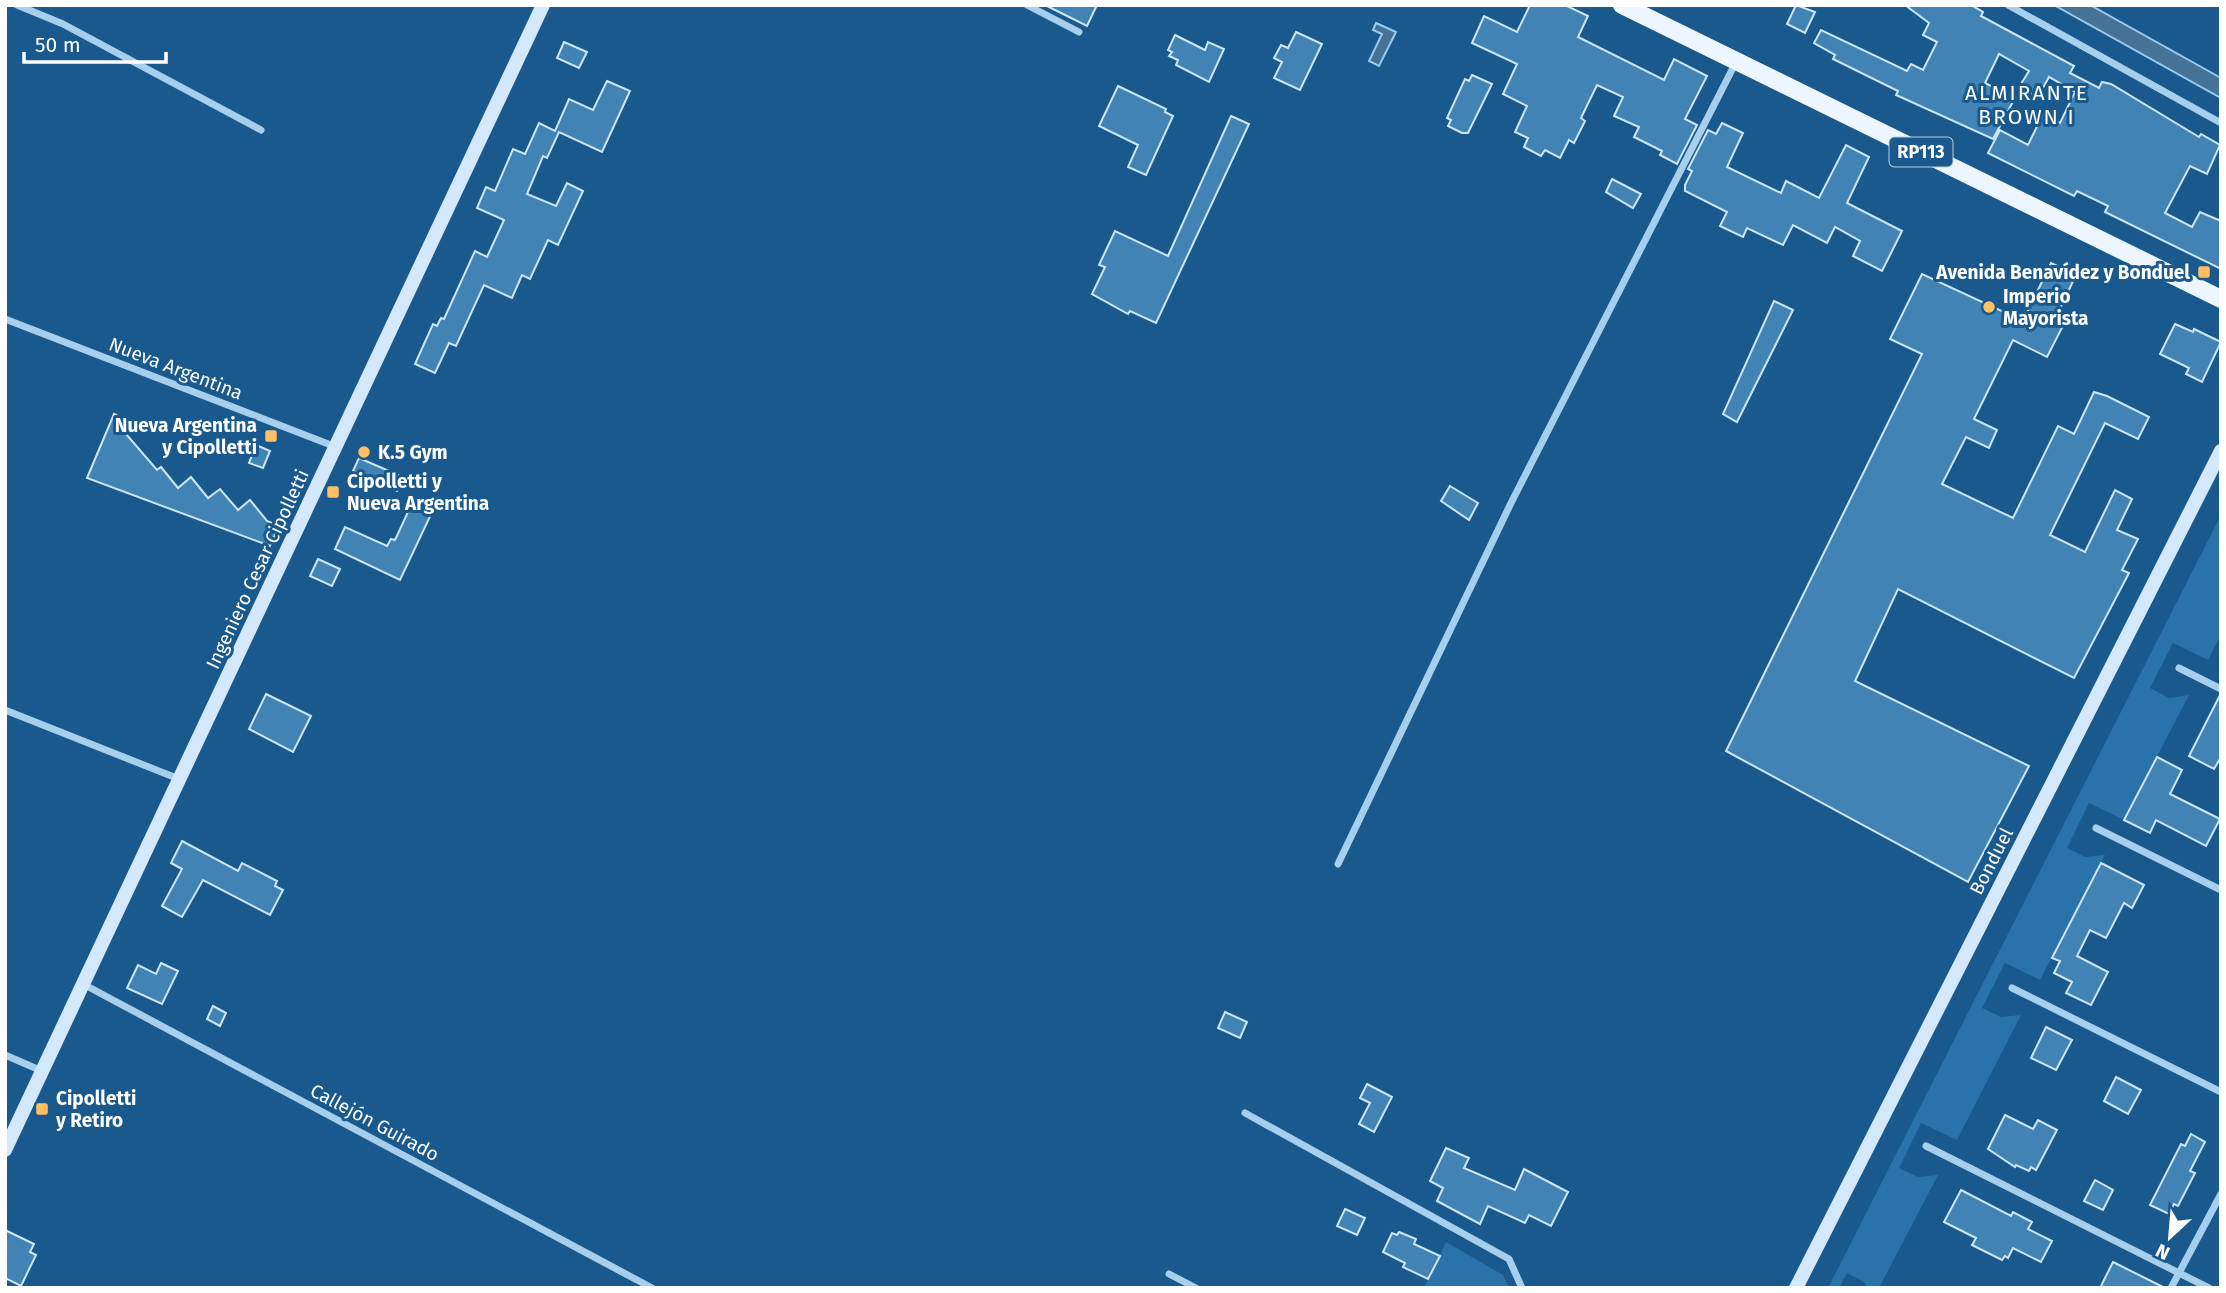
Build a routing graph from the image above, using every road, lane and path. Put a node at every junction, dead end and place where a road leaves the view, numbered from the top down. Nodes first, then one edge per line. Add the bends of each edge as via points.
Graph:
1 (17, 5) edge
2 (543, 5) edge
3 (1027, 5) edge
4 (1622, 5) edge
5 (2008, 5) edge
6 (1079, 32) dead end
7 (1736, 61) junction
8 (2221, 123) edge
9 (261, 130) dead end
10 (2221, 299) edge
11 (5, 318) edge
12 (336, 447) junction
13 (2221, 451) edge
14 (2179, 668) dead end
15 (2221, 689) edge
16 (5, 710) edge
17 (179, 780) junction
18 (2096, 828) dead end
19 (1338, 864) dead end
20 (2221, 890) edge
21 (83, 985) junction
22 (2011, 988) dead end
23 (5, 1055) edge
24 (42, 1071) junction
25 (2221, 1092) edge
26 (1245, 1112) dead end
27 (1926, 1146) dead end
28 (5, 1150) edge
29 (2221, 1194) edge
30 (2179, 1273) junction
31 (1169, 1274) dead end
32 (652, 1288) edge
33 (1196, 1288) edge
34 (1522, 1288) edge
35 (1796, 1288) edge
36 (2171, 1288) edge
37 (2209, 1288) edge

1 - 9 street via 63,24
2 - 12 street, Ingeniero Cesar Cipolletti
3 - 6 street
4 - 7 main road, RP113
5 - 8 street
7 - 10 main road, RP113
7 - 19 street via 1511,503
11 - 12 street, Nueva Argentina
12 - 17 street, Ingeniero Cesar Cipolletti
13 - 35 street, Bonduel
14 - 15 street
16 - 17 street
17 - 21 street, Ingeniero Cesar Cipolletti
18 - 20 street
21 - 24 street, Ingeniero Cesar Cipolletti
21 - 32 street, Callejón Guirado
22 - 25 street
23 - 24 street
24 - 28 street, Ingeniero Cesar Cipolletti
26 - 34 street via 1509,1259
27 - 30 street
29 - 30 street
30 - 36 street
30 - 37 street
31 - 33 street

